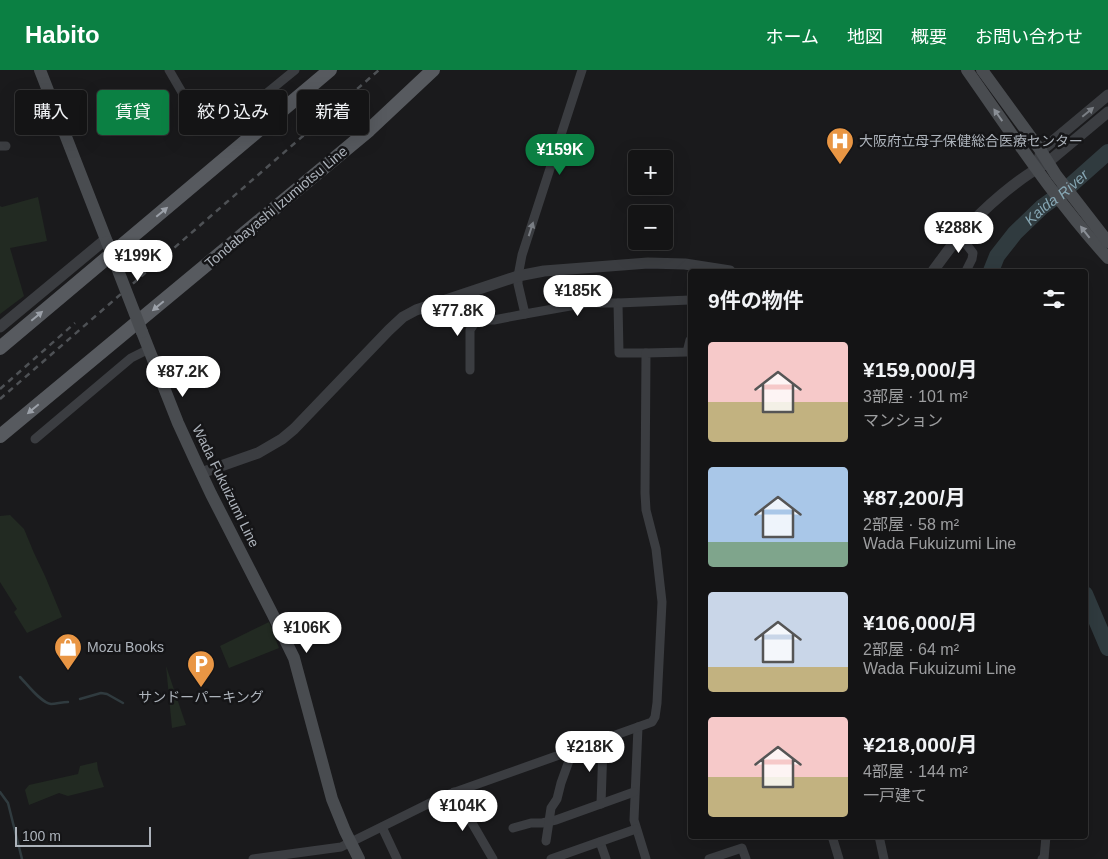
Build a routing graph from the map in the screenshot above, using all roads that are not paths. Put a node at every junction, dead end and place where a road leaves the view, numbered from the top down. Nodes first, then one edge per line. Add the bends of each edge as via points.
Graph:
1 (40, 70) edge
2 (168, 70) edge
3 (295, 70) edge
4 (330, 70) edge
5 (433, 70) edge
6 (446, 70) edge
7 (582, 70) edge
8 (967, 70) edge
9 (982, 70) edge
10 (1108, 95) edge
11 (1108, 112) edge
12 (370, 130) junction
13 (1041, 151) junction
14 (1042, 166) junction
15 (1069, 202) junction
16 (960, 236) junction
17 (107, 240) junction
18 (1108, 242) edge
19 (1108, 258) edge
20 (717, 269) edge
21 (934, 269) edge
22 (967, 269) edge
23 (518, 276) junction
24 (688, 300) edge
25 (618, 303) junction
26 (525, 314) junction
27 (0, 327) edge
28 (0, 348) edge
29 (688, 348) edge
30 (149, 349) junction
31 (646, 353) junction
32 (473, 364) dead end
33 (0, 436) edge
34 (35, 439) dead end
35 (201, 473) junction
36 (638, 727) junction
37 (602, 740) junction
38 (570, 751) junction
39 (454, 792) junction
40 (634, 792) junction
41 (601, 804) junction
42 (549, 822) junction
43 (382, 827) junction
44 (513, 828) dead end
45 (636, 829) junction
46 (833, 839) edge
47 (880, 839) edge
48 (1046, 839) edge
49 (546, 840) dead end
50 (350, 842) junction
51 (600, 842) junction
52 (566, 857) edge
53 (253, 859) edge
54 (258, 859) edge
55 (359, 859) edge
56 (397, 859) edge
57 (493, 859) edge
58 (551, 859) edge
59 (606, 859) edge
60 (646, 859) edge
61 (709, 859) edge
62 (746, 859) edge
63 (839, 859) edge
64 (884, 859) edge
65 (1042, 859) edge

1 - 17 main road, Wada Fukuizumi Line
2 - 3 street via 201,125 212,129 224,128
28 -> 4 main road
5 - 12 main road, Tondabayashi Izumiotsu Line
6 - 12 main road
23 -> 7 street via 522,254
14 -> 8 main road
9 - 13 main road
13 -> 10 street
11 - 14 street
12 -> 33 main road, Tondabayashi Izumiotsu Line
13 - 14 main road
14 - 15 main road
14 - 16 street via 1000,196
15 - 18 main road
19 -> 15 main road via 1091,239
16 - 21 street
16 - 22 street via 973,253
17 - 27 street
17 - 30 main road, Wada Fukuizumi Line, bridge
20 - 23 street via 648,262
23 - 26 street
23 - 35 street via 437,302 403,317 282,439 258,453
24 - 25 street via 656,296
25 - 26 street via 587,303
25 - 31 street via 619,353
26 - 32 street via 480,320 474,324 470,330
29 - 31 street via 687,352
30 - 34 street via 131,358
30 - 35 main road, Wada Fukuizumi Line
31 - 36 street via 646,510 656,549 662,602 655,717 652,722
35 - 50 main road, Wada Fukuizumi Line via 294,658 332,799
36 - 37 street
36 - 40 street
37 - 38 street
37 - 41 street
38 - 39 street
38 - 42 street
39 - 43 street
39 - 57 street
40 - 41 street
40 - 45 street
41 - 42 street
42 - 44 street
42 - 49 street
43 - 50 street
43 - 56 street
45 - 51 street
45 - 60 street
46 - 63 street
47 - 64 street
48 - 65 street
50 - 54 street via 341,847
50 - 55 main road, Wada Fukuizumi Line
51 - 52 street
51 - 59 street
52 - 58 street
53 - 54 street
61 - 62 street via 742,848

